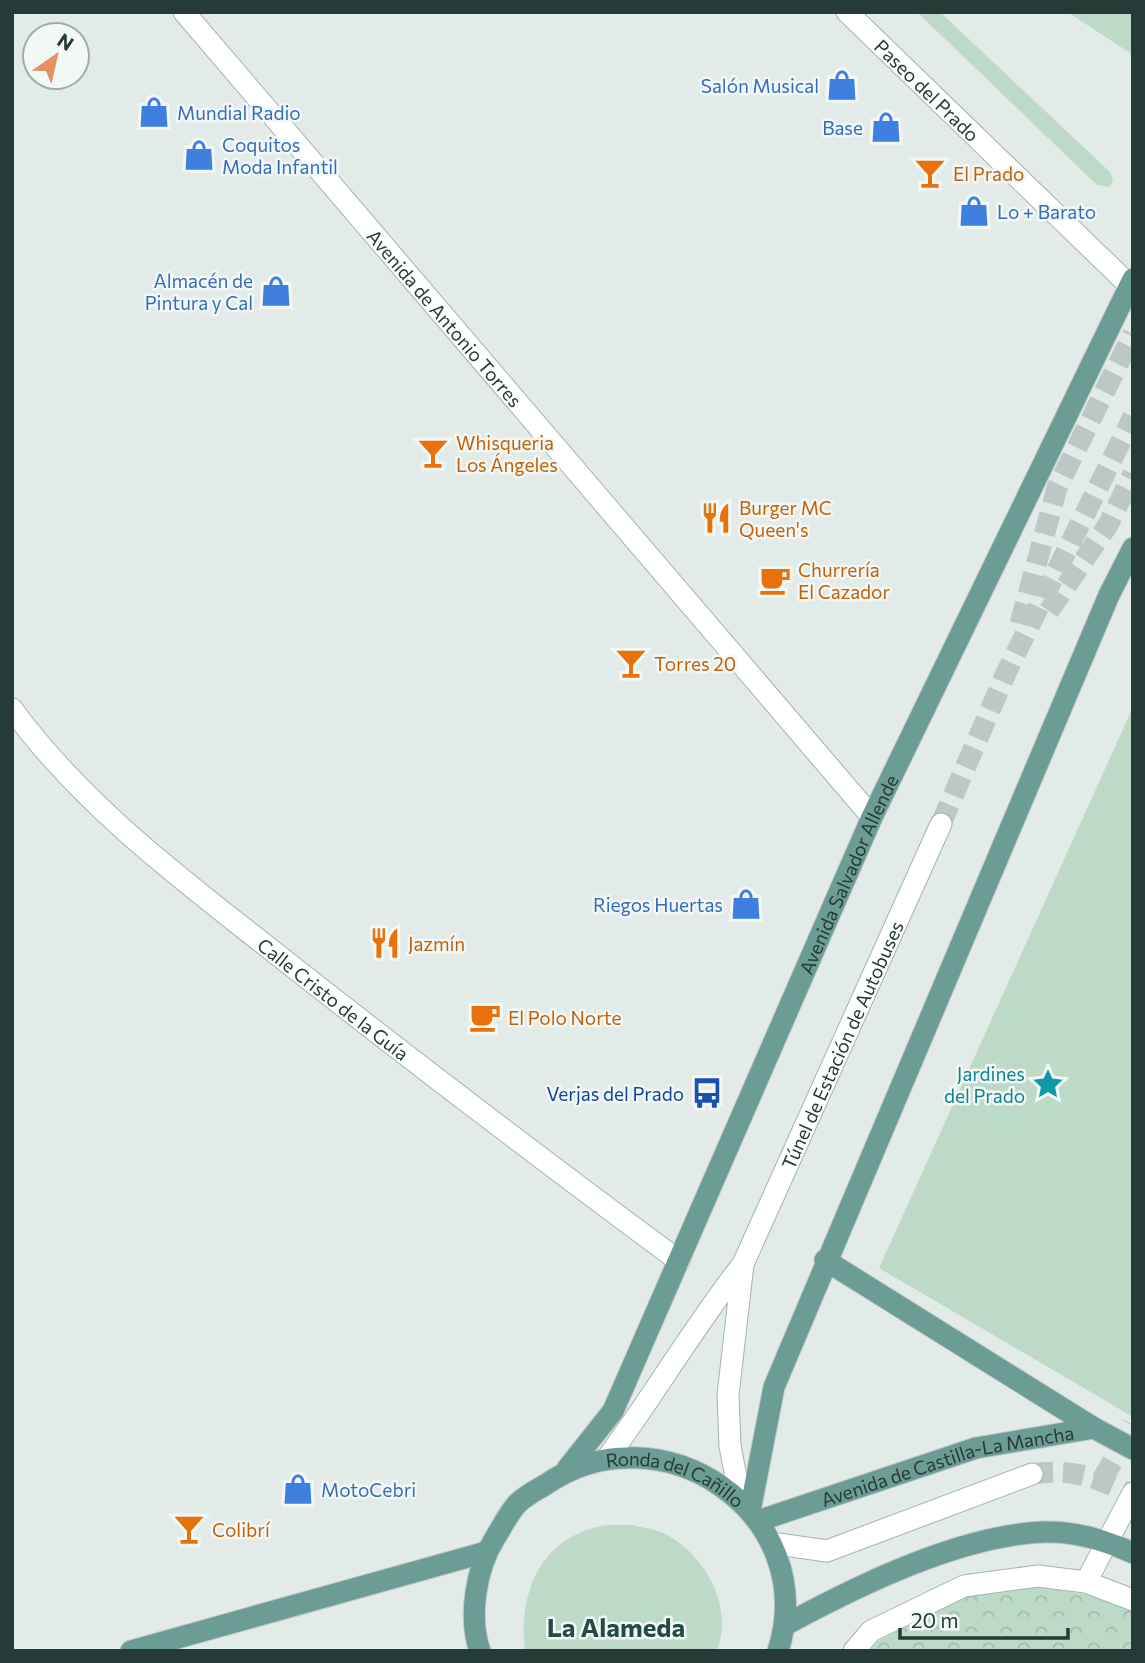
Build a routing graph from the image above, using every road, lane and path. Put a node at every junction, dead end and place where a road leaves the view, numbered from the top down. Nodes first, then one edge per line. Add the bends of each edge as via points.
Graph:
1 (184, 12) edge
2 (847, 12) edge
3 (1131, 282) edge
4 (1133, 548) edge
5 (12, 709) edge
6 (872, 817) junction
7 (941, 824) tunnel mouth
8 (825, 1260) junction
9 (679, 1261) junction
10 (743, 1264) junction
11 (1094, 1428) junction
12 (1133, 1449) edge
13 (608, 1457) junction
14 (567, 1469) junction
15 (1032, 1474) tunnel mouth
16 (1133, 1493) edge
17 (750, 1511) junction
18 (1108, 1542) junction
19 (771, 1543) junction
20 (486, 1552) junction
21 (1133, 1553) edge
22 (1086, 1582) junction
23 (1133, 1600) edge
24 (787, 1624) junction
25 (169, 1645) edge
26 (131, 1651) edge
27 (481, 1651) edge
28 (778, 1651) edge
29 (854, 1651) edge

1 - 6 street, Avenida de Antonio Torres
2 - 3 street, Paseo del Prado
3 - 6 main road, Avenida Salvador Allende
4 - 8 main road
5 - 9 street, Calle Cristo de la Guía via 46,754 142,847 462,1101
6 - 9 main road, Avenida Salvador Allende
7 - 10 street, Túnel de Estación de Autobuses
8 - 11 main road
8 - 17 main road via 774,1387
9 - 14 main road, Avenida Salvador Allende via 613,1412
10 - 13 street, Túnel de Estación de Autobuses via 696,1324 662,1384
10 - 17 street, Túnel de Estación de Autobuses via 728,1395 730,1446
11 - 12 main road, Avenida de Castilla-La Mancha
11 - 17 main road, Avenida de Castilla-La Mancha via 976,1448
13 - 14 main road, Ronda del Cañillo
13 - 17 main road, Ronda del Cañillo via 650,1457 691,1468
14 - 20 main road, Ronda del Cañillo via 519,1503
15 - 19 street via 827,1551
16 - 18 street
17 - 19 main road, Ronda del Cañillo
18 - 21 main road
18 - 22 street
18 - 24 main road via 1045,1532 978,1541 849,1591
19 - 24 main road, Ronda del Cañillo via 785,1582
20 - 25 main road
20 - 27 main road, Ronda del Cañillo via 475,1598
22 - 23 street
22 - 29 street via 1038,1576 964,1586 871,1632
24 - 28 main road, Ronda del Cañillo
25 - 26 main road

